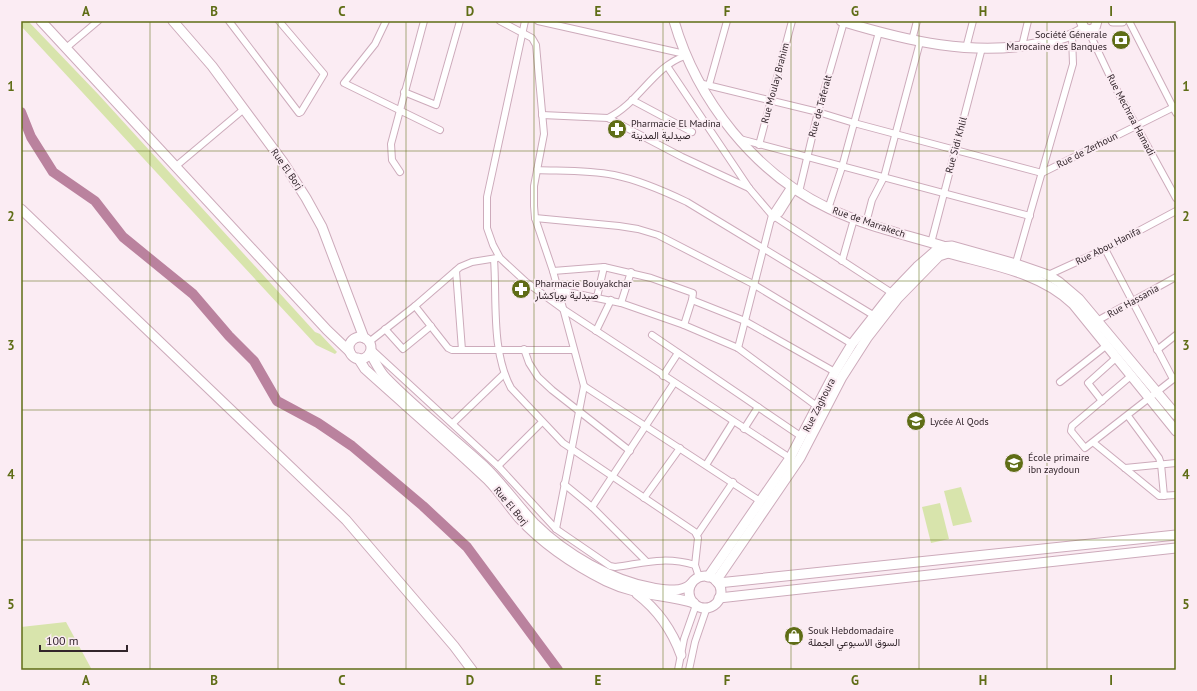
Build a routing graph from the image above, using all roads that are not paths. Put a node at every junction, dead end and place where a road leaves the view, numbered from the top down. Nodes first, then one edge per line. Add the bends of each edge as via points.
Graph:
1 (40, 21) edge
2 (98, 21) edge
3 (173, 21) edge
4 (229, 21) edge
5 (279, 21) edge
6 (386, 21) edge
7 (424, 21) edge
8 (460, 21) edge
9 (500, 21) edge
10 (525, 21) edge
11 (538, 21) edge
12 (674, 21) edge
13 (727, 21) edge
14 (792, 21) edge
15 (843, 21) edge
16 (917, 21) edge
17 (973, 21) edge
18 (1028, 21) edge
19 (1097, 21) edge
20 (1113, 21) edge
21 (1120, 21) edge
22 (1129, 21) edge
23 (866, 24) edge
24 (1084, 26) edge
25 (522, 32) junction
26 (879, 32) junction
27 (1072, 36) junction
28 (916, 41) junction
29 (1022, 46) junction
30 (66, 48) junction
31 (966, 48) junction
32 (982, 48) junction
33 (685, 55) junction
34 (667, 66) junction
35 (699, 83) junction
36 (709, 85) junction
37 (404, 92) junction
38 (632, 100) junction
39 (771, 100) junction
40 (244, 109) junction
41 (1175, 109) edge
42 (398, 110) junction
43 (818, 112) junction
44 (542, 115) junction
45 (608, 118) junction
46 (854, 123) junction
47 (1137, 125) junction
48 (440, 130) dead end
49 (692, 132) dead end
50 (895, 134) junction
51 (740, 139) junction
52 (759, 144) junction
53 (954, 150) junction
54 (806, 157) junction
55 (842, 166) junction
56 (175, 167) junction
57 (537, 170) junction
58 (400, 172) dead end
59 (1042, 173) junction
60 (884, 177) junction
61 (750, 188) junction
62 (795, 189) junction
63 (944, 194) junction
64 (1176, 198) edge
65 (828, 208) junction
66 (21, 209) edge
67 (1176, 211) edge
68 (1030, 216) junction
69 (536, 218) junction
70 (773, 218) junction
71 (854, 219) junction
72 (866, 223) junction
73 (931, 243) junction
74 (763, 248) junction
75 (1105, 249) junction
76 (946, 250) junction
77 (497, 258) junction
78 (842, 261) junction
79 (604, 267) junction
80 (1015, 268) junction
81 (553, 270) junction
82 (456, 271) junction
83 (631, 272) junction
84 (1048, 275) junction
85 (1176, 277) edge
86 (1040, 281) junction
87 (753, 284) junction
88 (558, 290) junction
89 (892, 293) junction
90 (597, 297) junction
91 (611, 300) junction
92 (692, 300) junction
93 (1132, 302) junction
94 (622, 303) junction
95 (415, 306) junction
96 (563, 309) junction
97 (873, 315) junction
98 (745, 321) junction
99 (1094, 322) junction
100 (684, 324) junction
101 (431, 326) junction
102 (385, 329) junction
103 (596, 331) junction
104 (652, 335) dead end
105 (1176, 335) edge
106 (852, 344) junction
107 (368, 345) junction
108 (1107, 345) junction
109 (524, 348) junction
110 (738, 348) junction
111 (499, 349) junction
112 (462, 350) junction
113 (573, 350) junction
114 (1157, 350) junction
115 (350, 352) junction
116 (678, 353) junction
117 (1118, 357) junction
118 (358, 358) junction
119 (835, 372) junction
120 (504, 374) junction
121 (1132, 375) junction
122 (664, 376) junction
123 (1175, 378) edge
124 (1060, 382) dead end
125 (674, 383) junction
126 (584, 386) junction
127 (1158, 392) junction
128 (1150, 398) junction
129 (1102, 401) junction
130 (818, 406) junction
131 (758, 407) junction
132 (578, 412) junction
133 (1176, 415) edge
134 (1128, 416) junction
135 (542, 422) junction
136 (733, 422) junction
137 (453, 423) junction
138 (646, 426) junction
139 (744, 429) junction
140 (1176, 431) edge
141 (802, 438) junction
142 (1094, 443) junction
143 (571, 448) junction
144 (680, 448) junction
145 (630, 450) junction
146 (790, 458) junction
147 (1176, 463) edge
148 (1161, 464) junction
149 (706, 465) junction
150 (498, 466) junction
151 (1125, 468) junction
152 (612, 476) junction
153 (733, 482) junction
154 (564, 484) junction
155 (1176, 495) edge
156 (1164, 496) junction
157 (644, 498) junction
158 (760, 501) junction
159 (592, 507) junction
160 (556, 529) junction
161 (697, 535) junction
162 (1176, 536) edge
163 (1176, 548) edge
164 (646, 561) junction
165 (695, 565) junction
166 (872, 568) junction
167 (710, 579) junction
168 (874, 580) junction
169 (691, 584) junction
170 (636, 593) junction
171 (719, 598) junction
172 (695, 604) junction
173 (707, 607) junction
174 (681, 655) junction
175 (472, 670) edge
176 (678, 670) edge
177 (689, 670) edge

1 - 30 main road
2 - 30 street
3 - 40 main road, Rue El Borj via 212,66
4 - 5 street via 299,114 324,74
6 - 42 street via 375,44 344,83
7 - 37 street
8 - 37 street via 436,105
9 - 25 street
10 - 25 street
11 - 33 street
12 - 33 main road, Rue de Marrakech
13 - 36 street
14 - 39 street, Rue Moulay Brahim
15 - 23 main road
15 - 43 street, Rue de Taferalt
16 - 28 street
17 - 31 street
18 - 29 street
19 - 24 main road via 1095,28
20 - 21 main road
22 - 41 street
23 - 26 main road
24 - 27 main road
24 - 47 street, Rue Mechraa Hamadi
25 - 44 street via 532,38 536,45
25 - 77 street via 487,197 487,228
26 - 28 main road
26 - 46 street
27 - 29 main road
27 - 59 street via 1073,64
28 - 31 main road
28 - 50 street
29 - 32 main road
30 - 56 main road
31 - 32 main road
32 - 53 street, Rue Sidi Khlil
33 - 34 street
33 - 35 main road, Rue de Marrakech
34 - 38 street
34 - 61 street
35 - 36 street
35 - 51 main road, Rue de Marrakech via 722,118
36 - 39 street
37 - 42 street
38 - 45 street
38 - 49 street
39 - 43 street
39 - 52 street, Rue Moulay Brahim
40 - 56 street
40 - 107 main road, Rue El Borj via 292,177 322,227
41 - 47 street, Rue de Zerhoun
42 - 48 street
42 - 58 street via 390,152
43 - 46 street
43 - 54 street, Rue de Taferalt
44 - 45 street
44 - 57 street via 544,141
45 - 61 street via 682,157
46 - 50 street
46 - 55 street
47 - 59 street, Rue de Zerhoun
47 - 64 street, Rue Mechraa Hamadi
50 - 53 street
50 - 60 street
51 - 52 street
51 - 62 main road, Rue de Marrakech via 764,164
52 - 54 street
53 - 59 street
53 - 63 street, Rue Sidi Khlil
54 - 55 street
54 - 62 street, Rue de Taferalt
55 - 60 street
55 - 65 street
56 - 115 main road
57 - 69 street via 533,196
57 - 74 street via 588,172 626,178 687,202
59 - 68 street
60 - 63 street
60 - 72 street via 872,200
61 - 70 street
62 - 65 main road, Rue de Marrakech
62 - 70 street
63 - 68 street
63 - 73 street, Rue Sidi Khlil
65 - 71 main road, Rue de Marrakech
66 - 175 main road via 346,520
67 - 75 street, Rue Abou Hanifa
68 - 80 street
69 - 81 street
69 - 87 street via 638,229 658,235
70 - 74 street
70 - 78 street
71 - 72 main road, Rue de Marrakech
71 - 78 street
72 - 73 main road, Rue de Marrakech
73 - 76 main road, Rue de Marrakech
74 - 87 street
74 - 97 street
75 - 84 street, Rue Abou Hanifa
75 - 93 street
76 - 80 main road, Rue de Marrakech
76 - 89 main road, Rue Zaghoura via 935,250
76 - 167 main road, Rue Zaghoura via 898,298 867,338 842,377 800,458
77 - 82 street via 466,264
77 - 96 street
77 - 111 street
78 - 89 street
79 - 81 street
79 - 83 street
79 - 90 street
80 - 84 main road, Rue de Marrakech
80 - 86 main road, Rue de Marrakech
81 - 88 street
82 - 95 street
82 - 112 street
83 - 92 street via 693,293
83 - 94 street
84 - 86 street, Rue Abou Hanifa
84 - 99 main road, Rue de Marrakech via 1070,290
85 - 93 street, Rue Hassania
86 - 99 main road, Rue de Marrakech via 1063,295
87 - 98 street
87 - 106 street
88 - 90 street
88 - 96 street
89 - 97 main road, Rue Zaghoura
90 - 91 street
91 - 94 street
91 - 103 street
92 - 98 street
92 - 100 street
93 - 99 street, Rue Hassania
93 - 114 street
94 - 100 street
95 - 101 street
95 - 102 street
96 - 103 street
96 - 113 street
97 - 106 main road, Rue Zaghoura
98 - 110 street
98 - 119 street
99 - 108 main road, Rue de Marrakech
99 - 127 main road, Rue de Marrakech
100 - 110 street
101 - 102 street via 403,349
101 - 112 street via 448,348
102 - 107 street
103 - 122 street
104 - 116 street
105 - 114 street
106 - 119 main road, Rue Zaghoura
107 - 115 main road via 354,339 349,344
107 - 118 main road via 365,357
107 - 137 street
107 - 169 main road, Rue El Borj via 386,378 484,466 535,523 560,544 600,570 631,583 676,590 687,588
108 - 117 main road, Rue de Marrakech
108 - 124 street
109 - 111 street
109 - 113 street
109 - 132 street via 529,363 538,377
110 - 130 street
111 - 112 street
111 - 120 street
113 - 126 street
114 - 123 street
115 - 118 main road
116 - 122 street
116 - 131 street
117 - 121 main road, Rue de Marrakech
117 - 129 street via 1088,383
118 - 170 main road, Rue El Borj via 365,369 494,487 519,517 546,543 594,575
119 - 130 main road, Rue Zaghoura
120 - 135 street via 511,388
120 - 137 street
121 - 128 main road, Rue de Marrakech
121 - 129 street
122 - 125 street
123 - 127 street
125 - 136 street
125 - 138 street
126 - 132 street
126 - 138 street
127 - 128 street
127 - 133 main road, Rue de Marrakech
128 - 134 street
128 - 140 main road, Rue de Marrakech
129 - 142 street via 1071,429 1085,448
130 - 141 main road, Rue Zaghoura
131 - 139 street
131 - 141 street
132 - 143 street
132 - 145 street
134 - 142 street
134 - 148 street
135 - 143 street
135 - 150 street
136 - 139 street
136 - 149 street
137 - 150 street
138 - 144 street
138 - 145 street
139 - 146 street
141 - 146 main road, Rue Zaghoura
142 - 151 street
143 - 152 street
143 - 154 street
144 - 149 street
144 - 157 street
145 - 152 street
146 - 158 main road, Rue Zaghoura
147 - 148 street
148 - 151 street
148 - 156 street
149 - 153 street
150 - 160 street
151 - 156 street via 1159,496
152 - 157 street
152 - 159 street
153 - 158 street
153 - 161 street
154 - 159 street
154 - 160 street
155 - 156 street
157 - 161 street
158 - 167 main road, Rue Zaghoura
159 - 164 street
160 - 164 street via 610,566
161 - 165 street via 698,551
162 - 166 main road
163 - 168 main road
164 - 165 street via 670,559
165 - 167 street
166 - 167 main road
166 - 168 main road
167 - 169 main road
167 - 171 main road via 720,590
168 - 171 main road
169 - 172 main road via 689,594
170 - 172 main road, Rue El Borj
170 - 174 main road via 664,620
171 - 173 main road
172 - 173 main road
172 - 174 street
173 - 177 street
174 - 176 street

